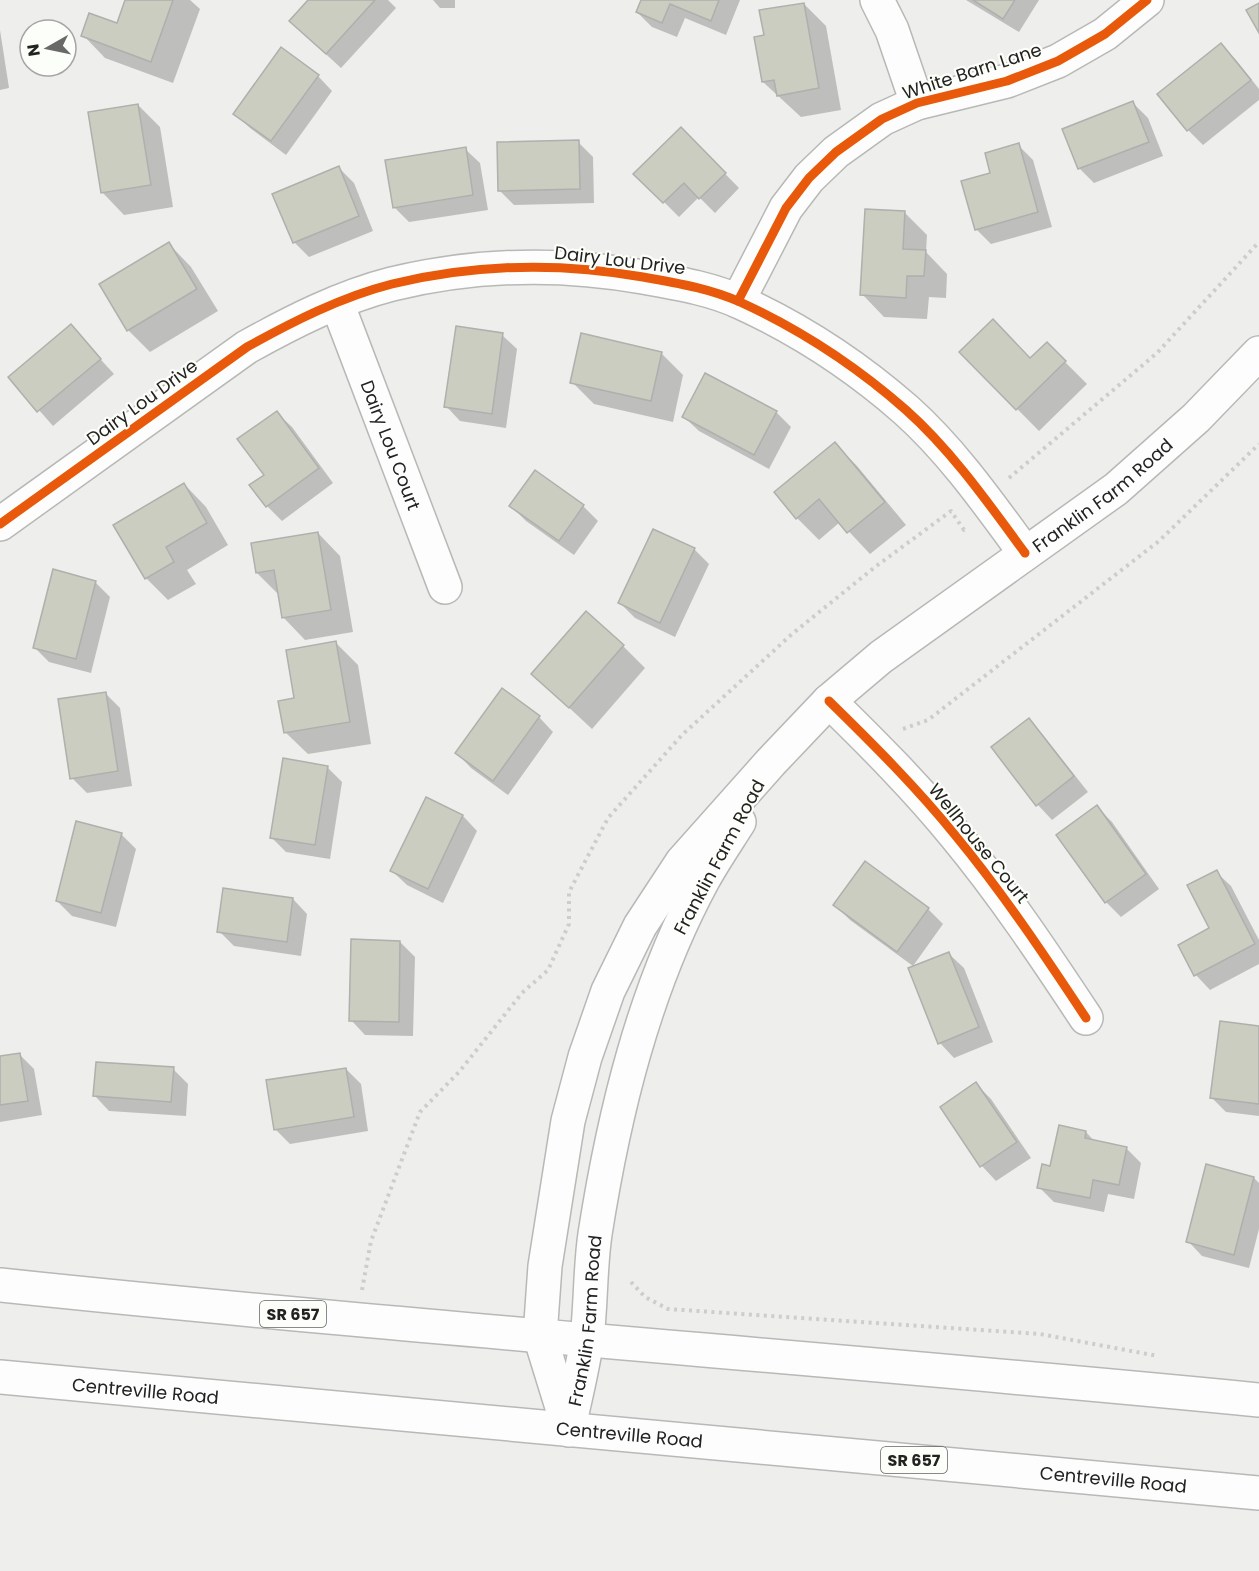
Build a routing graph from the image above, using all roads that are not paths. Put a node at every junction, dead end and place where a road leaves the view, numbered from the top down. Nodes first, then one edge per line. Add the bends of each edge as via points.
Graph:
1 (876, 0) edge
2 (1147, 0) edge
3 (917, 103) junction
4 (738, 301) junction
5 (337, 303) junction
6 (1259, 353) edge
7 (0, 524) edge
8 (1024, 553) junction
9 (445, 587) dead end
10 (829, 701) junction
11 (771, 762) junction
12 (1086, 1018) dead end
13 (0, 1286) edge
14 (540, 1336) junction
15 (587, 1340) junction
16 (0, 1377) edge
17 (1259, 1400) edge
18 (569, 1430) junction
19 (1259, 1493) edge

1 - 3 main road via 892,30
2 - 3 main road, White Barn Lane via 1105,34 1058,61 1007,81
3 - 4 main road, White Barn Lane via 882,119 836,152 809,178 786,208
4 - 5 main road, Dairy Lou Drive via 695,286 610,271 539,266 445,273 390,285
4 - 8 main road, Dairy Lou Drive via 813,342 907,411 949,453
5 - 7 main road, Dairy Lou Drive via 246,347
5 - 9 main road, Dairy Lou Court
6 - 8 main road, Franklin Farm Road via 1196,418 1116,489
8 - 10 main road, Franklin Farm Road via 881,657
10 - 11 main road, Franklin Farm Road
10 - 12 main road, Wellhouse Court via 956,835
11 - 14 main road, Franklin Farm Road via 682,862 640,926 608,991 568,1121 545,1266
11 - 15 main road, Franklin Farm Road via 679,928 631,1060 608,1155 594,1237
13 - 14 main road, SR 657
14 - 15 main road, SR 657
14 - 18 main road, Franklin Farm Road
15 - 17 main road, SR 657
15 - 18 main road, Franklin Farm Road
16 - 18 main road, Centreville Road / SR 657
18 - 19 main road, Centreville Road / SR 657

